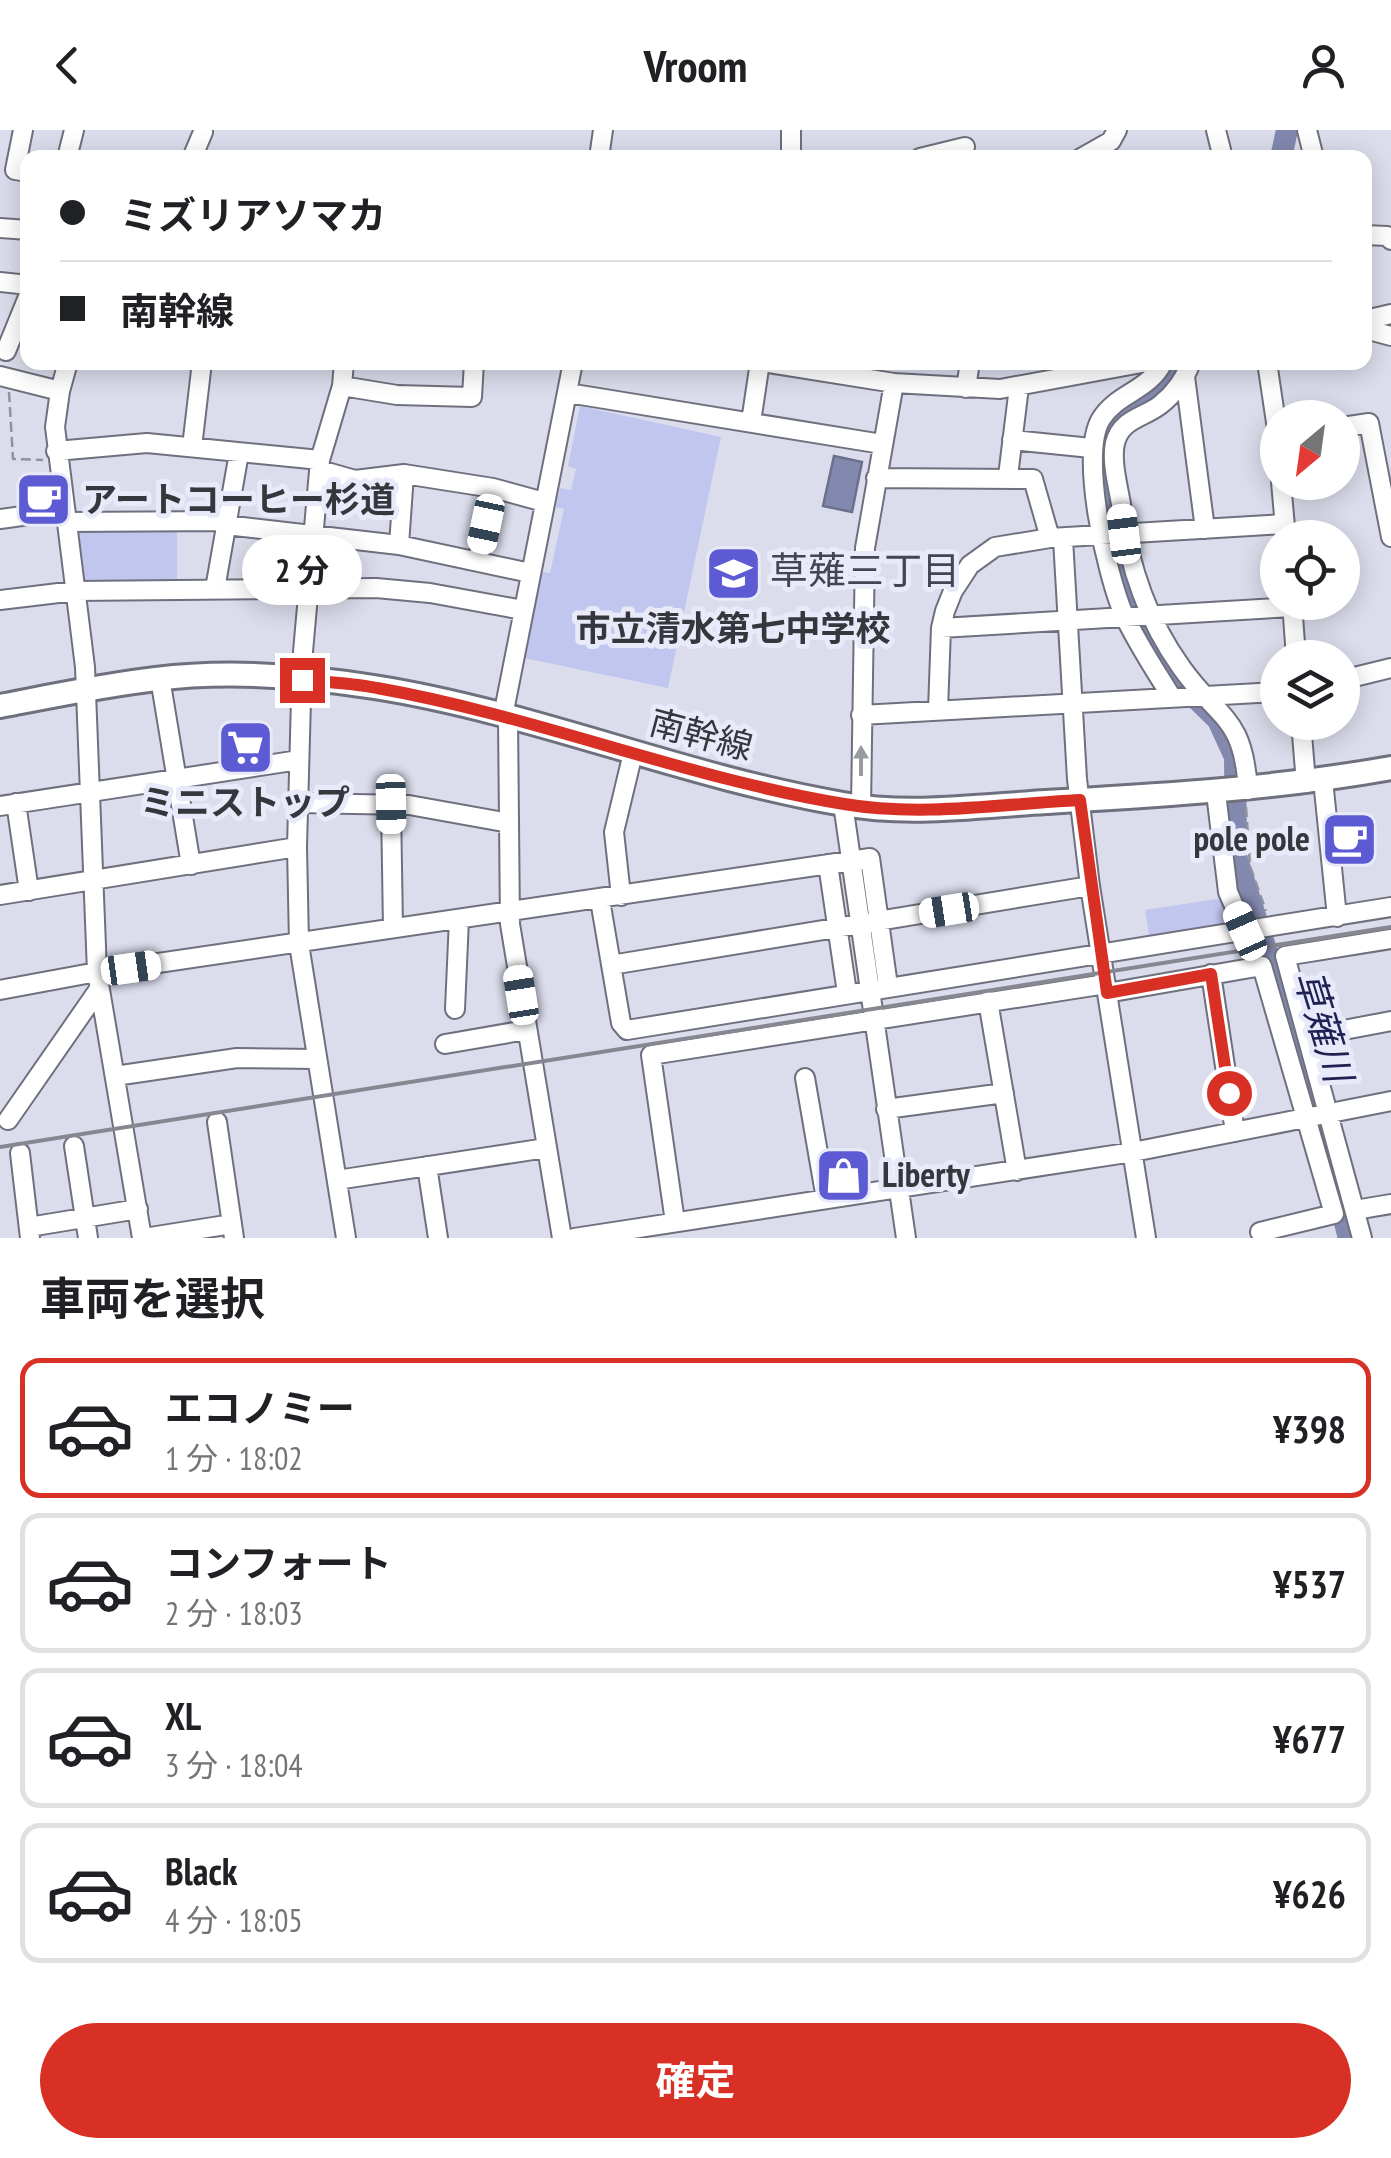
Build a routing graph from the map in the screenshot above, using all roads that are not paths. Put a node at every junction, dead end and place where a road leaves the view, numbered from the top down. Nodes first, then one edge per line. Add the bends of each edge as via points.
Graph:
1 (23, 130) edge
2 (1117, 130) edge
3 (1095, 150) edge
4 (20, 171) edge
5 (20, 317) edge
6 (6, 351) dead end
7 (66, 370) edge
8 (201, 370) edge
9 (343, 370) edge
10 (474, 370) edge
11 (572, 370) edge
12 (760, 370) edge
13 (812, 370) edge
14 (969, 370) edge
15 (1106, 370) edge
16 (1158, 370) edge
17 (1188, 370) edge
18 (1267, 370) edge
19 (4, 377) edge
20 (894, 383) junction
21 (342, 386) junction
22 (1019, 387) junction
23 (966, 388) junction
24 (60, 391) junction
25 (568, 393) junction
26 (1272, 400) edge
27 (751, 422) junction
28 (1360, 424) edge
29 (1012, 440) junction
30 (882, 444) junction
31 (192, 447) junction
32 (1091, 448) junction
33 (239, 453) junction
34 (58, 456) junction
35 (320, 465) junction
36 (404, 474) junction
37 (1008, 476) junction
38 (876, 478) junction
39 (494, 488) junction
40 (544, 502) junction
41 (66, 516) junction
42 (0, 519) edge
43 (226, 523) junction
44 (1204, 529) junction
45 (1260, 530) edge
46 (1124, 534) junction
47 (315, 535) junction
48 (1103, 535) junction
49 (1391, 537) edge
50 (1056, 538) junction
51 (400, 545) junction
52 (478, 560) junction
53 (530, 573) junction
54 (308, 588) junction
55 (216, 589) junction
56 (76, 590) junction
57 (0, 600) edge
58 (1260, 607) edge
59 (522, 610) junction
60 (1149, 615) junction
61 (1125, 617) junction
62 (1068, 620) junction
63 (941, 628) junction
64 (1391, 668) edge
65 (1360, 676) edge
66 (160, 678) junction
67 (302, 680) junction
68 (86, 689) junction
69 (1260, 693) edge
70 (1203, 695) junction
71 (1171, 696) junction
72 (1072, 701) junction
73 (0, 706) edge
74 (938, 710) junction
75 (861, 715) junction
76 (506, 717) junction
77 (1306, 740) edge
78 (633, 752) junction
79 (299, 760) junction
80 (1391, 768) edge
81 (177, 778) junction
82 (1314, 782) junction
83 (1234, 791) junction
84 (91, 792) junction
85 (1080, 800) junction
86 (298, 804) junction
87 (391, 804) junction
88 (8, 805) edge
89 (852, 806) junction
90 (509, 822) junction
91 (297, 847) junction
92 (849, 861) junction
93 (828, 864) junction
94 (191, 865) junction
95 (93, 881) junction
96 (1090, 886) junction
97 (28, 891) junction
98 (0, 895) edge
99 (622, 896) junction
100 (600, 900) junction
101 (1391, 908) edge
102 (510, 912) junction
103 (1338, 917) junction
104 (459, 918) junction
105 (879, 922) junction
106 (858, 925) junction
107 (393, 928) junction
108 (837, 928) junction
109 (1247, 931) junction
110 (1391, 939) edge
111 (299, 944) junction
112 (1101, 952) junction
113 (611, 965) junction
114 (1211, 974) junction
115 (98, 981) junction
116 (888, 986) junction
117 (1106, 988) junction
118 (869, 989) junction
119 (0, 990) edge
120 (847, 993) junction
121 (988, 1001) junction
122 (455, 1009) dead end
123 (872, 1020) junction
124 (1391, 1020) edge
125 (526, 1030) junction
126 (1307, 1037) junction
127 (446, 1044) dead end
128 (317, 1060) junction
129 (115, 1076) junction
130 (805, 1078) dead end
131 (1004, 1093) junction
132 (1391, 1100) edge
133 (886, 1110) junction
134 (1328, 1115) junction
135 (1307, 1119) junction
136 (8, 1120) dead end
137 (218, 1122) dead end
138 (1235, 1132) junction
139 (74, 1146) dead end
140 (546, 1148) junction
141 (20, 1152) dead end
142 (1133, 1152) junction
143 (426, 1166) junction
144 (1017, 1171) junction
145 (337, 1180) junction
146 (898, 1190) junction
147 (826, 1199) junction
148 (1391, 1204) edge
149 (138, 1209) junction
150 (1354, 1210) junction
151 (84, 1217) junction
152 (675, 1222) junction
153 (233, 1231) edge
154 (1260, 1232) dead end
155 (29, 1235) edge
156 (88, 1238) edge
157 (143, 1238) edge
158 (346, 1238) edge
159 (438, 1238) edge
160 (562, 1238) edge
161 (574, 1238) edge
162 (906, 1238) edge
163 (1146, 1238) edge
164 (1362, 1238) edge

1 - 4 street via 15,170
2 - 3 street
5 - 6 street
7 - 24 street
8 - 31 street
9 - 21 street
10 - 21 street via 472,398
11 - 25 street
12 - 27 street
13 - 20 street
14 - 23 street
15 - 22 street
16 - 32 street via 1109,409
17 - 44 street
17 - 46 street via 1159,406 1124,424 1116,441
18 - 26 street
19 - 24 street
20 - 23 street
20 - 30 street
21 - 35 street
22 - 23 street
22 - 29 street
24 - 34 street
25 - 27 street
25 - 40 street
27 - 30 street
28 - 49 street via 1369,423
29 - 32 street
29 - 37 street
30 - 38 street
31 - 33 street
31 - 34 street via 147,443
32 - 48 street
33 - 35 street
33 - 43 street
34 - 41 street
35 - 36 street via 356,480
35 - 47 street
36 - 39 street
36 - 51 street
37 - 38 street
37 - 50 street via 1033,479
38 - 75 street via 865,548
39 - 40 street
39 - 52 street
40 - 53 street
41 - 42 street
41 - 43 street
41 - 56 street
43 - 47 street
43 - 55 street
44 - 45 street
44 - 46 street
46 - 48 street
46 - 60 street
47 - 51 street
47 - 54 street
48 - 50 street
48 - 61 street
50 - 62 street
50 - 63 street via 1008,543 982,554 953,590
51 - 52 street
52 - 53 street
53 - 59 street
54 - 55 street
54 - 59 street via 430,593
54 - 67 street
55 - 56 street
56 - 57 street
56 - 68 street
58 - 60 street
59 - 76 street
60 - 61 street
60 - 70 street
61 - 62 street
61 - 71 street
62 - 63 street
62 - 72 street
63 - 74 street
64 - 65 street
66 - 67 main road, 南幹線
66 - 68 main road, 南幹線
66 - 81 street
67 - 76 main road, 南幹線 via 375,687
67 - 79 street
68 - 73 main road, 南幹線
68 - 84 street
69 - 70 street
70 - 71 street
70 - 83 street via 1242,743
71 - 72 street
72 - 74 street
72 - 85 street
74 - 75 street
89 -> 75 street
76 - 78 main road, 南幹線
76 - 90 street
77 - 82 street
78 - 89 main road, 南幹線
78 - 99 street via 614,832
79 - 81 street
79 - 86 street
80 - 82 main road, 南幹線
81 - 84 street
81 - 94 street
82 - 83 main road, 南幹線
82 - 103 street
83 - 85 main road, 南幹線
83 - 109 street via 1228,892
84 - 88 street
84 - 95 street
85 - 89 main road, 南幹線 via 920,810
85 - 96 street
86 - 87 street
86 - 91 street
87 - 90 street
87 - 107 street
88 - 97 street
89 - 92 street
90 - 102 street
91 - 94 street
91 - 111 street
92 - 93 street
92 - 105 street via 870,858
92 - 106 street
93 - 99 street
93 - 108 street
94 - 95 street
95 - 97 street
95 - 115 street
96 - 105 street
96 - 112 street
97 - 98 street
99 - 100 street
100 - 102 street
100 - 113 street
101 - 103 street
102 - 104 street
102 - 125 street
103 - 109 street
104 - 107 street
104 - 122 street
105 - 106 street
105 - 116 street
106 - 108 street
106 - 118 street
107 - 111 street
108 - 113 street
108 - 120 street
109 - 112 street
110 - 126 street via 1285,956
111 - 115 street
111 - 128 street
112 - 116 street
112 - 117 street
113 - 120 street via 627,1030
114 - 117 street
114 - 135 street via 1262,966
114 - 138 street
115 - 119 street
115 - 129 street
115 - 136 street
116 - 118 street
117 - 121 street
117 - 142 street
118 - 120 street
118 - 123 street
121 - 123 street
121 - 131 street
123 - 133 street
123 - 152 street via 650,1055
124 - 126 street
125 - 127 street
125 - 140 street
126 - 134 street
128 - 129 street via 237,1058
128 - 145 street
129 - 149 street
130 - 147 street
131 - 133 street
131 - 144 street
132 - 134 street
133 - 146 street
134 - 135 street
134 - 150 street
135 - 138 street
135 - 154 street via 1334,1214
137 - 153 street
138 - 142 street
139 - 151 street
140 - 143 street
140 - 160 street
141 - 155 street
142 - 144 street
142 - 163 street
143 - 145 street
143 - 159 street
144 - 146 street
145 - 158 street
146 - 147 street
146 - 162 street
147 - 152 street
148 - 150 street
149 - 151 street
149 - 157 street
150 - 164 street
151 - 155 street
151 - 156 street
152 - 161 street
153 - 157 street

